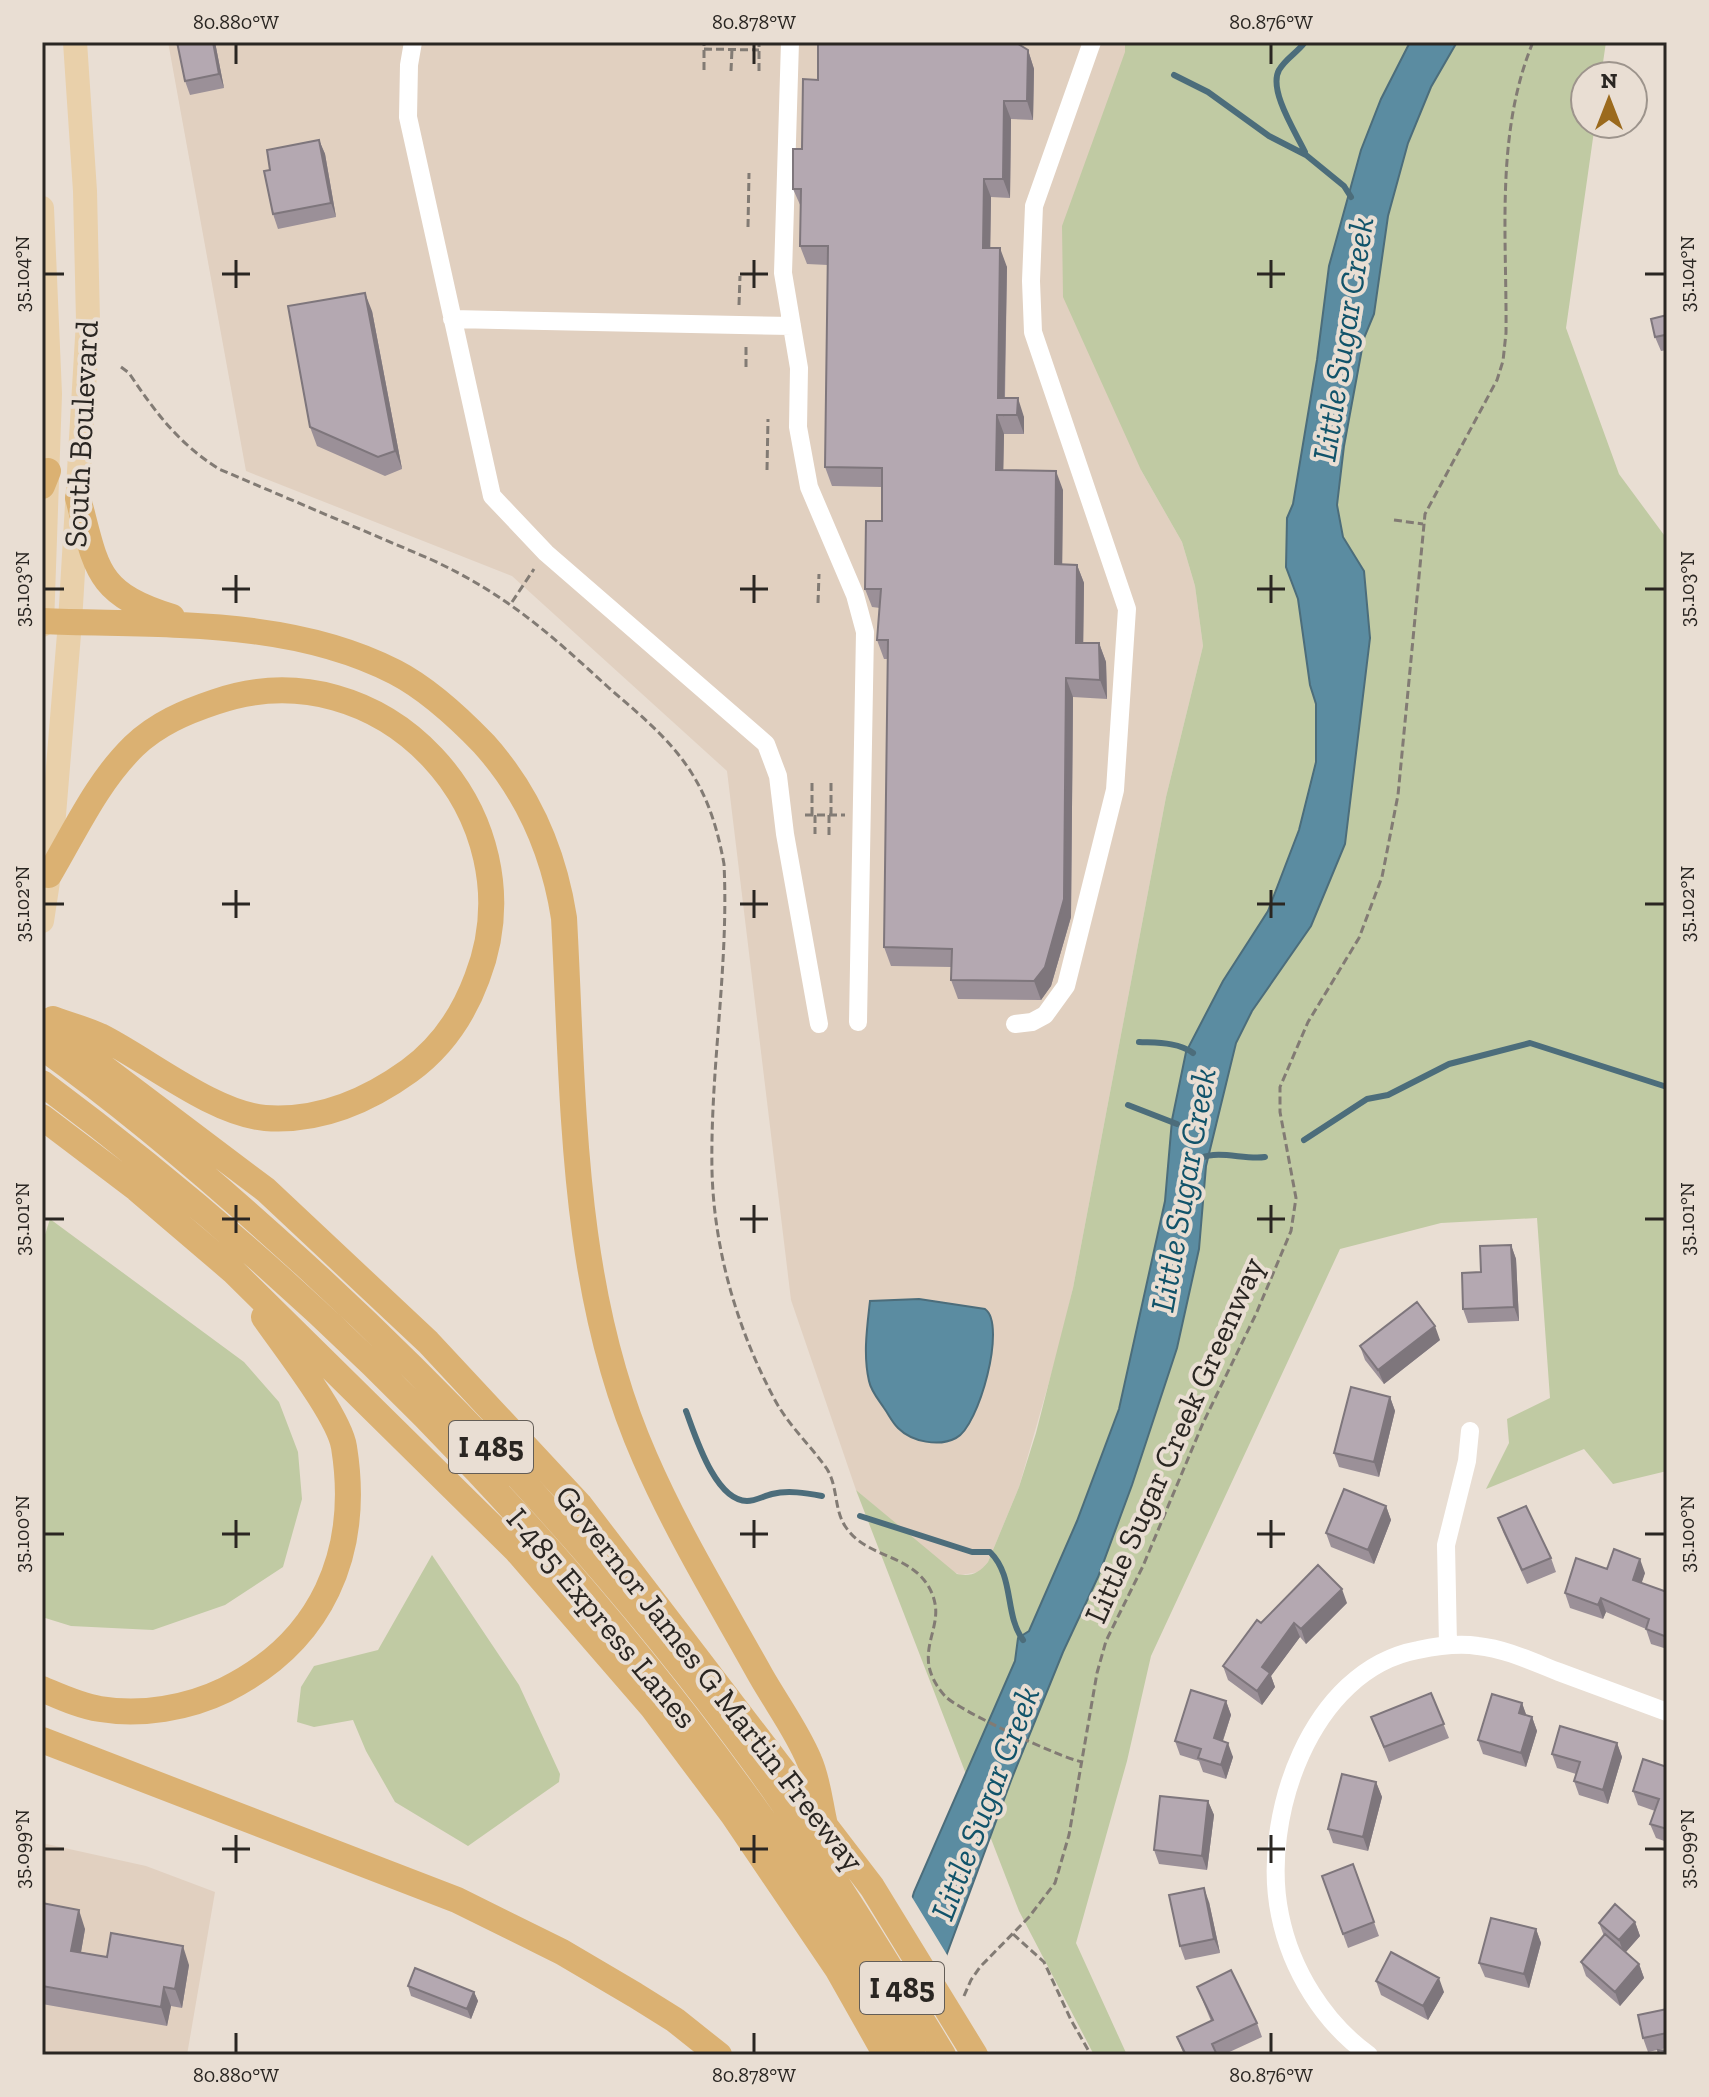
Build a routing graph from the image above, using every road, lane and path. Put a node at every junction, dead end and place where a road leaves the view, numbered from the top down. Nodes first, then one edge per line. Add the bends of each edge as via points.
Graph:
1 (75, 42) edge
2 (413, 42) edge
3 (704, 42) edge
4 (725, 42) edge
5 (747, 42) edge
6 (759, 42) edge
7 (790, 42) edge
8 (1092, 42) edge
9 (1533, 42) edge
10 (704, 49) junction
11 (725, 49) junction
12 (732, 49) junction
13 (747, 49) junction
14 (759, 50) junction
15 (704, 70) dead end
16 (731, 71) dead end
17 (759, 71) dead end
18 (749, 173) dead end
19 (42, 208) edge
20 (748, 227) dead end
21 (740, 276) dead end
22 (739, 305) dead end
23 (452, 319) junction
24 (792, 326) junction
25 (746, 345) dead end
26 (121, 367) dead end
27 (746, 367) dead end
28 (768, 419) dead end
29 (767, 470) dead end
30 (45, 478) edge
31 (78, 498) junction
32 (1394, 520) dead end
33 (1423, 524) junction
34 (536, 566) dead end
35 (819, 574) dead end
36 (511, 603) junction
37 (818, 603) dead end
38 (70, 622) junction
39 (42, 623) edge
40 (206, 627) junction
41 (812, 783) dead end
42 (831, 783) dead end
43 (805, 815) dead end
44 (813, 815) junction
45 (830, 815) junction
46 (861, 816) junction
47 (815, 834) dead end
48 (829, 835) dead end
49 (49, 875) junction
50 (42, 921) edge
51 (42, 1018) edge
52 (858, 1022) dead end
53 (819, 1024) dead end
54 (1015, 1024) dead end
55 (42, 1047) edge
56 (42, 1083) edge
57 (42, 1117) edge
58 (233, 1271) junction
59 (1470, 1431) dead end
60 (1448, 1645) junction
61 (42, 1689) edge
62 (1667, 1712) edge
63 (42, 1740) edge
64 (1082, 1762) junction
65 (825, 1825) junction
66 (851, 1926) junction
67 (1013, 1934) junction
68 (964, 1999) dead end
69 (719, 2055) edge
70 (886, 2055) edge
71 (913, 2055) edge
72 (943, 2055) edge
73 (975, 2055) edge
74 (1091, 2055) edge
75 (1369, 2055) edge

1 - 31 main road, South Boulevard via 88,321
2 - 23 street via 408,117
3 - 10 path
4 - 11 path
5 - 13 path
6 - 14 path
7 - 24 street via 783,273
8 - 54 street via 1034,206 1031,281 1033,332 1127,609 1115,790 1066,986 1045,1015
9 - 33 path, Little Sugar Creek Greenway via 1509,130 1503,361
10 - 11 path
10 - 15 path
11 - 12 path
12 - 13 path
12 - 16 path
13 - 14 path
14 - 17 path
18 - 20 path
19 - 30 main road, South Boulevard via 50,394
21 - 22 path
23 - 24 street
23 - 53 street via 492,496 546,553 766,744 778,776
24 - 46 street via 799,368 798,427 809,487 855,595 865,632
25 - 27 path
26 - 36 path via 167,428 219,469 430,559
28 - 29 path
30 - 39 main road, South Boulevard
31 - 38 main road, South Boulevard
31 - 40 highway via 97,567 114,591 144,608
32 - 33 path
33 - 64 path, Little Sugar Creek Greenway via 1388,854 1359,938 1308,1022 1280,1087 1296,1198 1291,1231 1106,1641
34 - 36 path
35 - 37 path
36 - 64 path via 666,739 706,799 724,874 712,1174 718,1233 733,1298 775,1401 830,1476 847,1529 866,1547 908,1564 930,1589 936,1621 930,1670 940,1691 961,1707
38 - 39 highway
38 - 40 highway
38 - 49 main road, South Boulevard
40 - 65 highway via 331,646 396,672 466,725 501,764 528,809 549,854 564,918 579,1191 616,1384 683,1539 810,1762
41 - 44 path
42 - 45 path
43 - 44 path
44 - 45 path
44 - 47 path
45 - 46 path
45 - 48 path
46 - 52 street
49 - 50 main road, South Boulevard
49 - 51 highway via 95,795 136,744 166,721 198,708 238,694 282,690 343,700 379,714 435,759 477,825 493,906 490,939 471,994 434,1050 359,1102 310,1117 240,1113 98,1035
51 - 65 highway, Governor James G Martin Freeway / I 485 via 266,1190 428,1342 579,1504
55 - 66 highway, I-485 Express Lanes / I 485 via 237,1203 369,1324 498,1454 567,1529 763,1774
56 - 66 highway, I-485 Express Lanes / I 485 via 295,1289 450,1442 669,1694
57 - 58 highway, Governor James G Martin Freeway / I 485
58 - 61 highway via 328,1412 343,1444 345,1530 330,1584 297,1638 265,1668 207,1699 171,1708 100,1709
58 - 70 highway, Governor James G Martin Freeway / I 485 via 516,1550 652,1707 761,1855 838,1970
59 - 60 street via 1446,1545
60 - 62 street via 1493,1648
60 - 75 street via 1393,1657 1334,1699 1310,1734 1283,1811 1276,1883 1294,1960 1324,2011
63 - 69 highway via 457,1900 635,1995
64 - 67 path, Little Sugar Creek Greenway via 1060,1872
65 - 73 highway, Governor James G Martin Freeway / I 485 via 872,1887
66 - 71 highway, I-485 Express Lanes / I 485
66 - 72 highway, I-485 Express Lanes / I 485
67 - 68 path, Little Sugar Creek Greenway via 980,1967
67 - 74 path via 1044,1962

